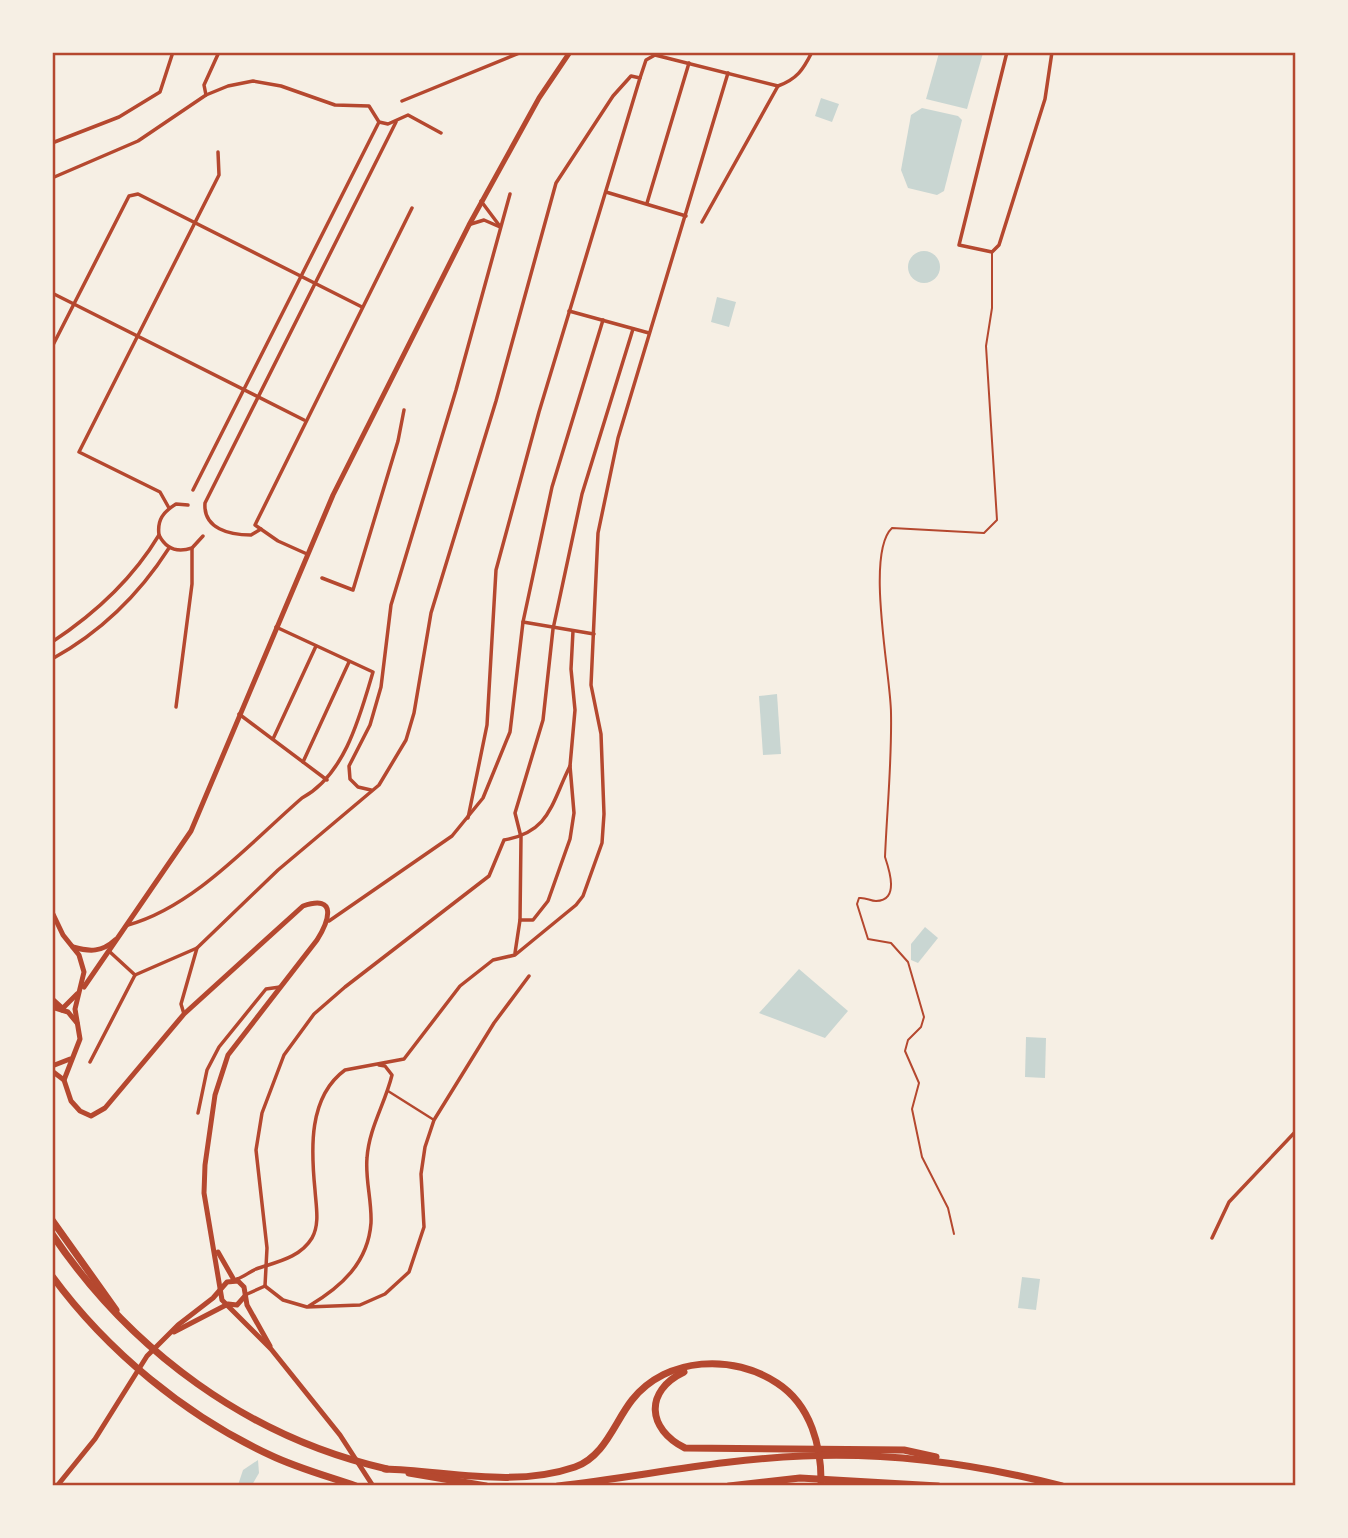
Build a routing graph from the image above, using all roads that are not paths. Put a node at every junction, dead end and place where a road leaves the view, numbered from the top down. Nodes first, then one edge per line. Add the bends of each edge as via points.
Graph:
1 (173, 52) edge
2 (219, 52) edge
3 (522, 52) edge
4 (570, 52) edge
5 (811, 52) edge
6 (1007, 52) edge
7 (1052, 52) edge
8 (1086, 52) edge
9 (1095, 52) edge
10 (689, 63) junction
11 (728, 73) junction
12 (640, 78) junction
13 (778, 86) junction
14 (206, 95) junction
15 (402, 101) dead end
16 (379, 122) junction
17 (396, 122) junction
18 (441, 132) dead end
19 (52, 143) edge
20 (218, 152) dead end
21 (52, 178) edge
22 (606, 192) junction
23 (510, 194) dead end
24 (481, 201) junction
25 (647, 203) junction
26 (412, 208) dead end
27 (686, 216) junction
28 (702, 222) dead end
29 (194, 223) junction
30 (469, 225) junction
31 (500, 227) junction
32 (992, 252) junction
33 (302, 275) junction
34 (317, 283) junction
35 (52, 293) edge
36 (74, 304) junction
37 (362, 307) junction
38 (569, 311) junction
39 (603, 320) junction
40 (633, 329) junction
41 (649, 333) junction
42 (137, 337) junction
43 (52, 347) edge
44 (244, 390) junction
45 (259, 397) junction
46 (404, 410) dead end
47 (304, 420) junction
48 (193, 490) dead end
49 (188, 505) dead end
50 (169, 508) junction
51 (261, 529) junction
52 (159, 535) junction
53 (203, 536) dead end
54 (169, 548) junction
55 (192, 548) junction
56 (308, 555) junction
57 (322, 578) dead end
58 (523, 622) junction
59 (276, 627) junction
60 (553, 629) junction
61 (573, 631) junction
62 (594, 634) junction
63 (52, 642) edge
64 (316, 646) junction
65 (52, 659) edge
66 (350, 661) junction
67 (176, 707) dead end
68 (239, 714) junction
69 (273, 739) junction
70 (303, 762) junction
71 (570, 766) junction
72 (327, 780) junction
73 (371, 790) junction
74 (468, 818) junction
75 (521, 837) junction
76 (52, 912) edge
77 (520, 920) junction
78 (329, 921) junction
79 (128, 925) junction
80 (122, 932) junction
81 (73, 947) junction
82 (197, 948) junction
83 (110, 952) junction
84 (514, 955) junction
85 (135, 975) junction
86 (529, 976) dead end
87 (280, 987) junction
88 (82, 989) junction
89 (52, 1000) edge
90 (52, 1007) edge
91 (62, 1009) junction
92 (184, 1014) junction
93 (78, 1026) junction
94 (70, 1059) junction
95 (90, 1062) dead end
96 (374, 1065) junction
97 (52, 1069) edge
98 (64, 1080) junction
99 (388, 1091) junction
100 (198, 1114) dead end
101 (434, 1120) junction
102 (1296, 1131) edge
103 (52, 1220) edge
104 (52, 1234) edge
105 (954, 1234) dead end
106 (1212, 1238) dead end
107 (214, 1243) junction
108 (265, 1268) junction
109 (52, 1276) edge
110 (234, 1280) junction
111 (265, 1286) junction
112 (220, 1289) junction
113 (245, 1296) junction
114 (228, 1304) junction
115 (307, 1307) junction
116 (125, 1325) junction
117 (168, 1335) junction
118 (271, 1349) junction
119 (701, 1364) junction
120 (973, 1465) junction
121 (441, 1475) junction
122 (57, 1486) edge
123 (356, 1486) edge
124 (373, 1486) edge
125 (486, 1486) edge
126 (558, 1486) edge
127 (729, 1486) edge
128 (821, 1486) edge
129 (938, 1486) edge
130 (1062, 1486) edge

1 - 19 street via 160,92 119,117
2 - 14 street via 204,85
3 - 15 street
4 - 24 main road via 538,98
5 - 13 street via 803,70
6 - 32 street via 959,245
7 - 32 street via 1045,99 999,245
8 - 9 lane
10 - 11 street
10 - 12 street via 655,54 646,60
10 - 25 street
11 - 13 street
11 - 27 street
12 - 22 street
12 - 73 street via 631,76 613,96 556,183 431,613 414,713 388,773
13 - 28 street
14 - 16 street via 228,86 262,83 335,105 369,106
14 - 21 street via 138,141
16 - 17 street
16 - 33 street
17 - 18 street via 408,115
17 - 34 street
20 - 29 street via 219,176
22 - 25 street
22 - 38 street
23 - 31 street
24 - 30 main road
24 - 31 street
25 - 27 street
26 - 37 street
27 - 41 street
29 - 33 street
29 - 36 street via 138,194 130,196
29 - 42 street
30 - 31 street via 484,220
30 - 56 main road via 333,495
31 - 73 street via 457,390 391,605 381,687 370,725 349,766 350,779
32 - 105 lane via 992,308 985,346 997,520 984,533 892,528 884,541 880,612 891,710 885,857 891,890 885,898 859,898 857,904 868,939 891,943 908,962 924,1017 905,1051 919,1083 912,1108 922,1157 948,1208
33 - 34 street
33 - 44 street
34 - 37 street
34 - 45 street
35 - 36 street
36 - 42 street
36 - 43 street
37 - 47 street
38 - 39 street
38 - 74 street via 496,570 486,726
39 - 40 street
39 - 58 street via 552,486
40 - 41 street
40 - 60 street via 582,494
41 - 62 street via 618,438 598,533
42 - 44 street
42 - 50 street via 79,452 160,492
44 - 45 street
44 - 48 street
45 - 47 street
45 - 51 street via 212,489 205,513 210,524 238,535 251,536
46 - 57 street via 353,590
47 - 51 street via 255,525
49 - 50 street
50 - 52 street via 159,520
51 - 56 street
52 - 54 street
52 - 63 street via 120,589
53 - 55 street
54 - 55 street
54 - 65 street via 148,580 113,618
55 - 67 street via 192,584
56 - 59 main road
58 - 60 street
58 - 74 street via 510,732 484,798
59 - 64 street
59 - 68 main road
60 - 61 street
60 - 75 street via 543,720 514,813
61 - 62 street
61 - 71 street via 575,710
62 - 84 street via 591,685 601,734 601,843 583,896
64 - 66 street
64 - 69 street
66 - 70 street
66 - 72 street via 373,672 352,735
68 - 69 street
68 - 79 main road via 191,831
69 - 70 street
70 - 72 street
71 - 75 street via 541,826
71 - 77 street via 574,813 570,839 548,901 533,920
72 - 79 street via 196,890 167,910
73 - 82 street
74 - 78 street via 425,857
75 - 77 street
75 - 108 street via 504,840 489,876 467,895 314,1014 284,1055 262,1113 256,1150 267,1248
76 - 81 main road
77 - 84 street
78 - 87 main road
78 - 92 main road via 324,905 303,905
79 - 80 main road
80 - 81 main road via 107,947 93,951
80 - 83 main road
81 - 88 main road via 84,972
82 - 85 street
82 - 92 street via 181,1004
83 - 85 street
83 - 88 main road
84 - 96 street via 493,960 460,986 404,1059
85 - 95 street
86 - 101 street
87 - 100 street via 265,989 219,1047 208,1070
87 - 107 main road via 228,1055 220,1075 205,1165 204,1193
88 - 91 main road
88 - 93 main road via 75,1009
89 - 91 highway
90 - 91 main road
91 - 93 main road
92 - 98 main road via 99,1114 80,1111
93 - 94 main road via 79,1045
94 - 97 main road
94 - 98 main road
96 - 99 street via 385,1066 392,1075
96 - 108 street via 345,1070 327,1089 317,1115 312,1152 317,1218 313,1237 292,1256
97 - 98 main road
99 - 101 street
99 - 115 street via 372,1126 366,1160 371,1224 366,1246 356,1268 337,1290
101 - 115 street via 421,1174 424,1227 409,1272 385,1294 360,1305
102 - 106 street via 1229,1202
103 - 116 highway
104 - 116 highway
107 - 110 main road
107 - 112 main road
108 - 110 street
108 - 111 street
109 - 123 highway via 122,1354 170,1394 270,1455
110 - 112 main road
110 - 113 main road via 244,1287
111 - 113 street
111 - 115 street via 283,1300
112 - 114 main road via 220,1297
112 - 117 main road
113 - 114 main road via 237,1305
113 - 118 main road
114 - 117 main road
114 - 118 main road
116 - 121 highway via 172,1367 258,1421 309,1445 385,1469
117 - 122 main road via 147,1356 95,1439
118 - 124 main road via 340,1435
119 - 120 highway via 669,1380 656,1401 659,1429 685,1448 904,1450
119 - 121 highway via 649,1384 633,1398 603,1445 582,1464 513,1479
119 - 128 highway via 741,1365 783,1387 809,1420 820,1451
120 - 126 highway via 902,1457 801,1456
120 - 130 highway
121 - 125 highway
127 - 129 highway via 800,1478

